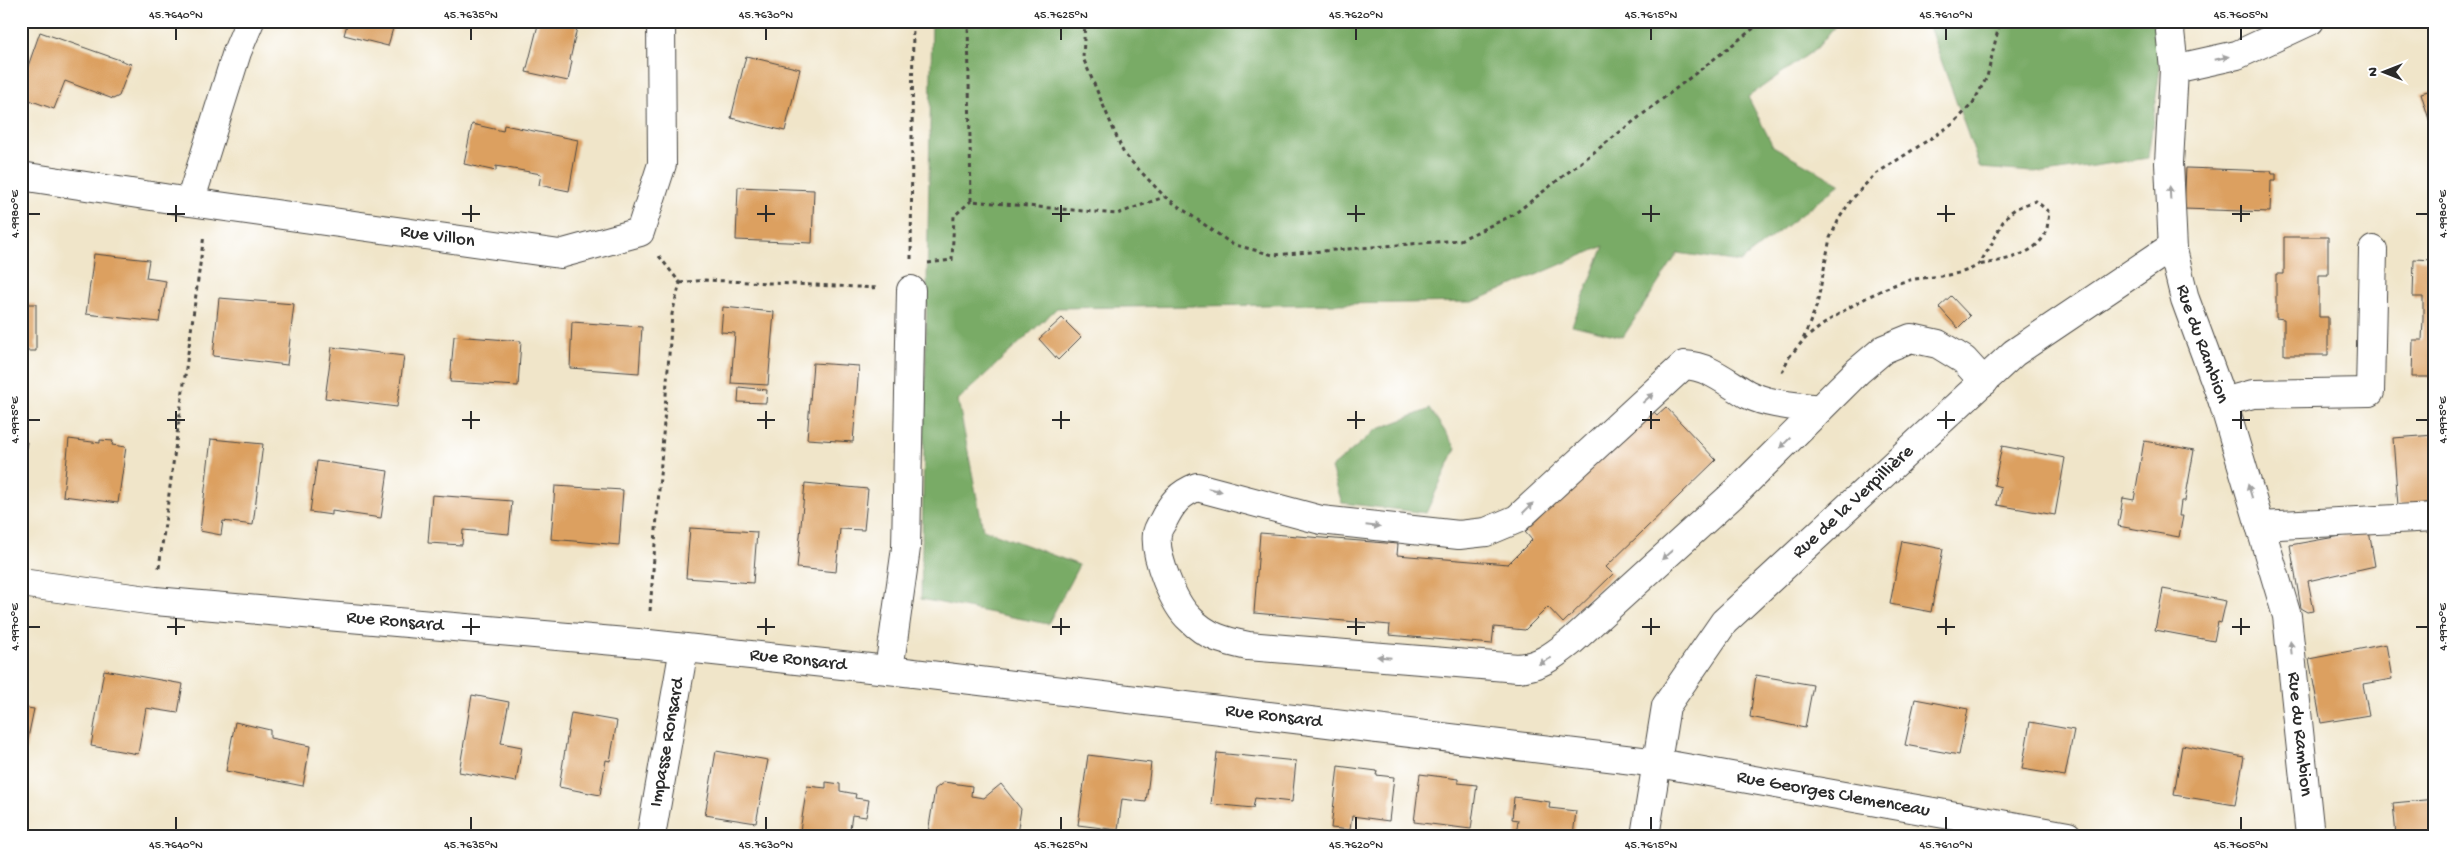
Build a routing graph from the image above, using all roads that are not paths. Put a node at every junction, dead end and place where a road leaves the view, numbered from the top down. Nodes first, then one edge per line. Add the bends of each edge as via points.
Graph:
1 (250, 21) edge
2 (661, 21) edge
3 (2170, 21) edge
4 (2310, 21) edge
5 (2174, 70) junction
6 (21, 176) edge
7 (199, 203) junction
8 (2173, 250) junction
9 (2373, 250) dead end
10 (911, 277) road end
11 (1984, 382) junction
12 (2223, 402) junction
13 (1820, 409) junction
14 (2435, 517) edge
15 (2260, 526) junction
16 (21, 582) edge
17 (684, 648) junction
18 (889, 670) junction
19 (1658, 763) junction
20 (1989, 829) edge
21 (651, 836) edge
22 (1645, 836) edge
23 (2068, 836) edge
24 (2310, 836) edge

1 - 7 street via 237,52
2 - 7 street, Rue Villon via 662,164 640,232 560,254
3 - 5 street, Rue du Rambion
5 -> 4 street via 2237,55
8 -> 5 street, Rue du Rambion via 2168,163
6 - 7 street, Rue Villon
8 - 11 street, Rue de la Verpillière via 2156,257 2014,353
8 - 12 street, Rue du Rambion via 2185,299
9 - 12 street via 2370,392 2253,394
10 - 18 street via 906,548
11 - 13 street via 1964,360 1938,344 1911,338 1884,349
11 - 19 street, Rue de la Verpillière via 1724,622 1666,706
15 -> 12 street, Rue du Rambion
13 -> 13 street via 1738,490 1572,641 1548,660 1532,667 1258,647 1217,639 1190,620 1177,603 1161,562 1157,534 1164,518 1172,503 1184,492 1197,487 1321,520 1459,535 1486,532 1516,519 1684,365 1698,366 1748,394 1775,404
14 - 15 street
24 -> 15 street, Rue du Rambion via 2287,616
16 - 17 street, Rue Ronsard via 155,601
17 - 18 street, Rue Ronsard
17 - 21 street, Impasse Ronsard
18 - 19 street, Rue Ronsard
19 - 20 street, Rue Georges Clemenceau
19 - 22 street, Rue de la Verpillière
20 - 23 street, Rue Georges Clemenceau

